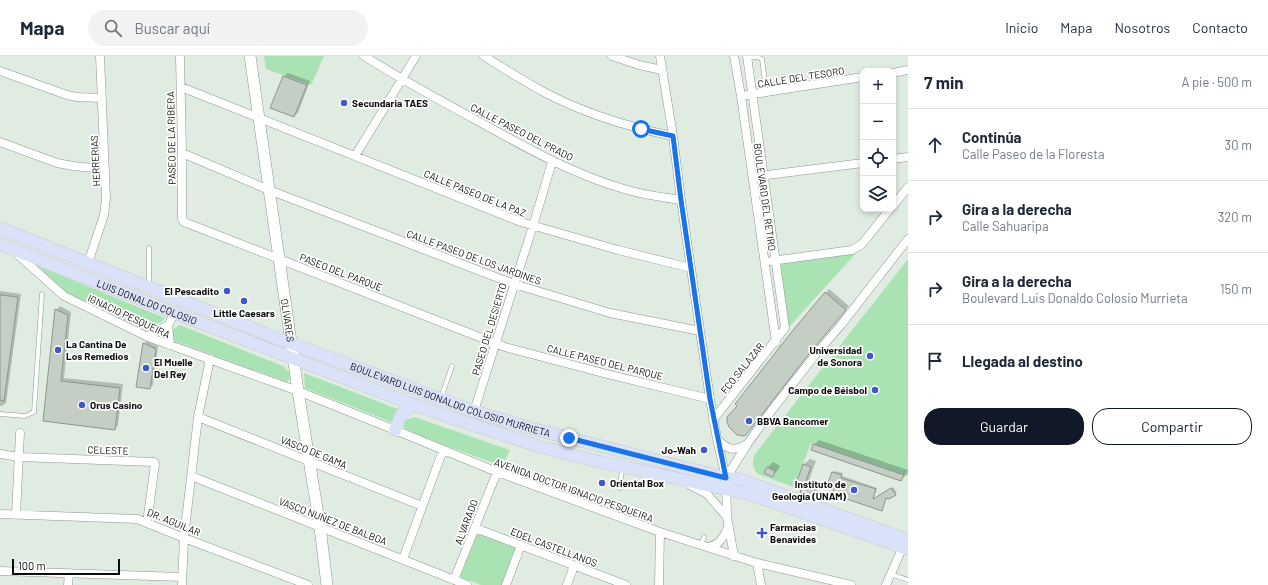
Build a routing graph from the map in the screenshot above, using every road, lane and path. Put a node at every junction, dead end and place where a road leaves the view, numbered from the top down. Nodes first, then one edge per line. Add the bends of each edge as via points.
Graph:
1 (100, 56) edge
2 (180, 56) edge
3 (250, 56) edge
4 (364, 56) edge
5 (416, 56) edge
6 (484, 56) edge
7 (612, 56) edge
8 (660, 56) edge
9 (734, 56) edge
10 (747, 57) edge
11 (757, 57) edge
12 (662, 70) junction
13 (908, 70) edge
14 (0, 71) edge
15 (896, 72) edge
16 (860, 77) edge
17 (402, 80) junction
18 (765, 81) dead end
19 (180, 87) junction
20 (752, 94) junction
21 (741, 96) junction
22 (101, 98) junction
23 (258, 118) junction
24 (673, 136) junction
25 (0, 142) edge
26 (182, 153) junction
27 (355, 156) junction
28 (908, 157) edge
29 (896, 159) edge
30 (552, 162) junction
31 (860, 163) edge
32 (106, 169) junction
33 (764, 175) junction
34 (752, 177) junction
35 (908, 187) edge
36 (269, 190) junction
37 (681, 200) junction
38 (896, 202) edge
39 (888, 212) edge
40 (182, 219) joint
41 (533, 226) junction
42 (0, 228) edge
43 (908, 239) edge
44 (0, 244) edge
45 (149, 248) dead end
46 (12, 249) junction
47 (278, 259) junction
48 (776, 260) junction
49 (764, 262) junction
50 (88, 263) junction
51 (691, 268) junction
52 (514, 284) junction
53 (150, 287) junction
54 (42, 294) dead end
55 (175, 313) junction
56 (168, 325) junction
57 (785, 328) joint
58 (700, 331) junction
59 (269, 335) junction
60 (148, 337) junction
61 (776, 342) junction
62 (291, 343) junction
63 (495, 343) junction
64 (170, 345) junction
65 (260, 346) junction
66 (210, 359) junction
67 (294, 359) junction
68 (452, 366) dead end
69 (298, 391) junction
70 (441, 399) junction
71 (710, 399) junction
72 (412, 404) junction
73 (474, 411) junction
74 (0, 414) edge
75 (198, 417) junction
76 (713, 420) junction
77 (395, 430) junction
78 (20, 434) dead end
79 (717, 439) junction
80 (748, 443) junction
81 (443, 450) junction
82 (0, 454) edge
83 (19, 457) junction
84 (309, 460) junction
85 (622, 467) junction
86 (497, 472) junction
87 (191, 476) junction
88 (668, 477) junction
89 (726, 484) junction
90 (620, 488) dead end
91 (752, 495) junction
92 (422, 506) junction
93 (0, 514) edge
94 (16, 514) junction
95 (727, 517) junction
96 (147, 523) junction
97 (728, 526) junction
98 (320, 527) junction
99 (475, 528) junction
100 (660, 532) junction
101 (704, 537) dead end
102 (184, 538) junction
103 (906, 544) edge
104 (521, 545) junction
105 (704, 546) junction
106 (734, 556) junction
107 (403, 559) junction
108 (757, 563) junction
109 (574, 566) junction
110 (0, 571) edge
111 (69, 573) junction
112 (891, 574) junction
113 (454, 580) junction
114 (908, 580) edge
115 (182, 581) edge
116 (68, 585) edge
117 (308, 585) edge
118 (327, 585) edge
119 (467, 585) edge
120 (506, 585) edge
121 (567, 585) edge
122 (626, 585) edge
123 (659, 585) edge
124 (761, 585) edge
125 (851, 585) edge
126 (886, 585) edge

1 - 22 street, HERRERIAS
2 - 19 street, PASEO DE LA RIBERA
3 - 23 main road, OLIVARES
4 - 17 street, CALLE PASEO DEL PRADO
5 - 17 street
6 - 24 street via 564,102 613,121
7 - 12 street
8 - 12 street
9 - 21 street, BOULEVARD DEL RETIRO
10 - 11 lane
10 - 20 street, BOULEVARD DEL RETIRO
11 - 18 lane via 762,59
12 - 24 street
13 - 15 street
14 - 22 street via 67,95
16 - 20 street, CALLE DEL TESORO
17 - 27 street
17 - 30 street, CALLE PASEO DEL PRADO
19 - 23 street, CALLE PASEO DE LA PAZ
19 - 26 street, PASEO DE LA RIBERA
20 - 21 street, CALLE DEL TESORO
20 - 33 street, BOULEVARD DEL RETIRO
21 - 34 street, BOULEVARD DEL RETIRO
22 - 32 street, HERRERIAS
23 - 27 street, CALLE PASEO DE LA PAZ
23 - 36 main road, OLIVARES
24 - 37 street
25 - 32 street via 57,163
26 - 36 street, CALLE PASEO DE LOS JARDINES
26 - 40 street, PASEO DE LA RIBERA
27 - 41 street, CALLE PASEO DE LA PAZ
28 - 29 street
30 - 37 street, CALLE PASEO DEL PRADO via 640,194
30 - 41 street, PASEO DEL DESIERTO
31 - 33 street
32 - 50 street, HERRERIAS via 104,214
33 - 34 street
33 - 48 street, BOULEVARD DEL RETIRO
34 - 49 street, BOULEVARD DEL RETIRO
35 - 38 street
36 - 47 main road, OLIVARES
36 - 52 street, CALLE PASEO DE LOS JARDINES
37 - 51 street
39 - 48 street via 857,248
40 - 47 street, PASEO DEL PARQUE
41 - 51 street, CALLE PASEO DE LA PAZ
41 - 52 street, PASEO DEL DESIERTO
42 - 50 main road, LUIS DONALDO COLOSIO
43 - 80 street
44 - 46 main road, LUIS DONALDO COLOSIO
45 - 53 lane
46 - 55 main road, LUIS DONALDO COLOSIO
46 - 60 street, IGNACIO PESQUEIRA via 64,296
47 - 62 main road, OLIVARES
47 - 63 street, PASEO DEL PARQUE
48 - 49 street
48 - 57 street, BOULEVARD DEL RETIRO
49 - 61 street, BOULEVARD DEL RETIRO
50 - 53 main road, LUIS DONALDO COLOSIO
51 - 58 street
52 - 58 street, CALLE PASEO DE LOS JARDINES via 610,313
52 - 63 street, PASEO DEL DESIERTO
53 - 59 main road, LUIS DONALDO COLOSIO
54 - 74 lane via 34,412 25,416
55 - 56 street
55 - 65 main road, LUIS DONALDO COLOSIO
56 - 60 street
56 - 64 street
57 - 61 street, FCO SALAZAR
58 - 71 street
59 - 62 main road, LUIS DONALDO COLOSIO
59 - 65 main road via 267,342
60 - 64 street, IGNACIO PESQUEIRA
61 - 76 street, FCO SALAZAR
62 - 67 main road, OLIVARES
62 - 70 main road, BOULEVARD LUIS DONALDO COLOSIO MURRIETA
63 - 71 street, CALLE PASEO DEL PARQUE
63 - 73 street, PASEO DEL DESIERTO
64 - 66 street, IGNACIO PESQUEIRA
65 - 67 main road, LUIS DONALDO COLOSIO
66 - 69 street, IGNACIO PESQUEIRA
66 - 75 street
67 - 69 main road, OLIVARES
67 - 72 main road, BOULEVARD LUIS DONALDO COLOSIO MURRIETA
68 - 70 lane
69 - 77 street, AVENIDA DOCTOR IGNACIO PESQUEIRA
69 - 84 main road, OLIVARES
70 - 73 main road, BOULEVARD LUIS DONALDO COLOSIO MURRIETA
71 - 76 street
72 - 77 main road via 402,415
72 - 85 main road, BOULEVARD LUIS DONALDO COLOSIO MURRIETA via 538,446
73 - 89 main road, BOULEVARD LUIS DONALDO COLOSIO MURRIETA
75 - 84 street, VASCO DE GAMA
75 - 87 street
76 - 79 street
77 - 81 street, AVENIDA DOCTOR IGNACIO PESQUEIRA
78 - 83 street
79 - 80 street via 733,449
79 - 89 street
80 - 89 street
81 - 86 street, AVENIDA DOCTOR IGNACIO PESQUEIRA
81 - 92 street
82 - 83 street, CELESTE
83 - 94 street
83 - 96 street, CELESTE via 154,462
84 - 92 street, VASCO DE GAMA
84 - 98 main road, OLIVARES
85 - 88 main road, BOULEVARD LUIS DONALDO COLOSIO MURRIETA
85 - 90 lane
86 - 99 street, ALVARADO
86 - 100 street, AVENIDA DOCTOR IGNACIO PESQUEIRA via 614,512
87 - 98 street, VASCO NUÑEZ DE BALBOA
87 - 102 street
88 - 89 main road, BOULEVARD LUIS DONALDO COLOSIO MURRIETA
88 - 95 street via 707,494
89 - 91 main road, BOULEVARD LUIS DONALDO COLOSIO MURRIETA
89 - 95 street
89 - 103 main road, BOULEVARD LUIS DONALDO COLOSIO MURRIETA via 739,480 754,484
91 - 95 street via 736,496 730,501
91 - 103 main road, BOULEVARD LUIS DONALDO COLOSIO MURRIETA
92 - 107 street
93 - 94 street, DR. AGUILAR
94 - 96 street, DR. AGUILAR via 133,518
95 - 97 street
96 - 102 street, DR. AGUILAR
97 - 105 street via 721,540 712,547
97 - 106 street
98 - 107 street, VASCO NUÑEZ DE BALBOA
98 - 118 main road, OLIVARES
99 - 104 street, EDEL CASTELLANOS
99 - 113 street, ALVARADO
100 - 105 street, AVENIDA DOCTOR IGNACIO PESQUEIRA
100 - 123 street
101 - 105 lane
102 - 115 street
102 - 117 street, DR. AGUILAR
103 - 112 street
104 - 109 street, EDEL CASTELLANOS
104 - 120 street
105 - 106 street, AVENIDA DOCTOR IGNACIO PESQUEIRA
106 - 108 street, AVENIDA DOCTOR IGNACIO PESQUEIRA
107 - 113 street, VASCO NUÑEZ DE BALBOA
108 - 124 street
108 - 125 street, AVENIDA DOCTOR IGNACIO PESQUEIRA
109 - 121 street
109 - 122 street, EDEL CASTELLANOS
110 - 111 street
111 - 115 street
111 - 116 street
112 - 114 lane
112 - 126 street
113 - 119 street, VASCO NUÑEZ DE BALBOA

